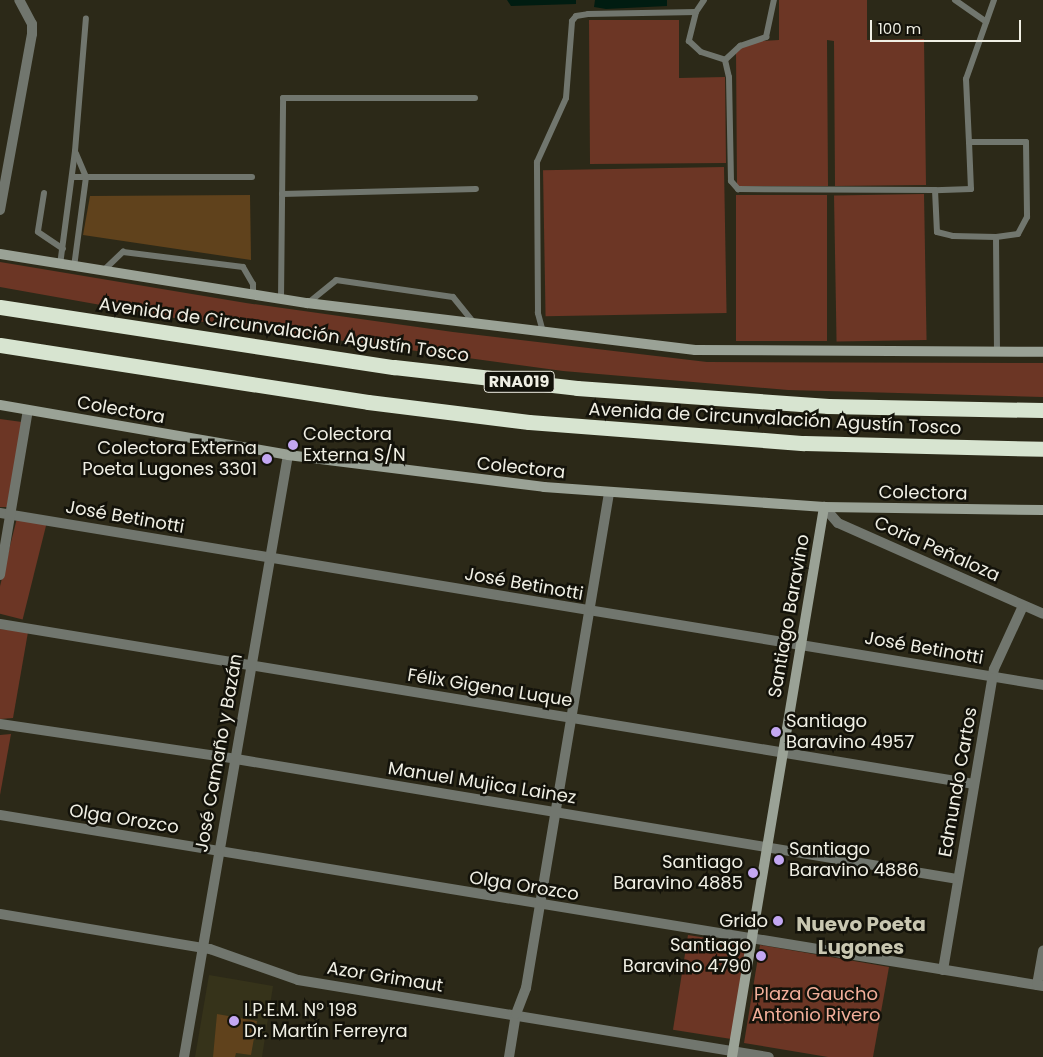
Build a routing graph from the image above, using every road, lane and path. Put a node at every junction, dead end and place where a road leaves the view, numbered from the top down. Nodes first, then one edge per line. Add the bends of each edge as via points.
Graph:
1 (19, 0) edge
2 (704, 0) edge
3 (774, 0) edge
4 (955, 0) edge
5 (994, 0) edge
6 (696, 12) junction
7 (86, 18) dead end
8 (986, 22) junction
9 (725, 60) junction
10 (475, 98) dead end
11 (969, 142) junction
12 (75, 151) junction
13 (72, 177) junction
14 (86, 177) junction
15 (252, 177) dead end
16 (476, 189) dead end
17 (935, 190) junction
18 (44, 193) dead end
19 (282, 194) junction
20 (0, 210) edge
21 (996, 237) junction
22 (63, 248) junction
23 (0, 254) edge
24 (60, 265) junction
25 (74, 267) junction
26 (104, 271) junction
27 (253, 295) junction
28 (281, 299) junction
29 (307, 303) junction
30 (0, 307) edge
31 (474, 324) junction
32 (543, 332) junction
33 (0, 346) edge
34 (997, 351) junction
35 (1043, 352) edge
36 (0, 406) edge
37 (28, 410) junction
38 (1043, 410) edge
39 (1043, 449) edge
40 (288, 455) junction
41 (609, 493) junction
42 (824, 507) junction
43 (1043, 510) edge
44 (5, 513) edge
45 (268, 558) junction
46 (0, 575) edge
47 (1023, 606) junction
48 (588, 611) junction
49 (1043, 614) edge
50 (0, 624) edge
51 (800, 644) junction
52 (251, 666) junction
53 (993, 677) junction
54 (1043, 685) edge
55 (571, 718) junction
56 (0, 724) edge
57 (783, 752) junction
58 (236, 759) junction
59 (974, 784) junction
60 (554, 811) junction
61 (0, 815) edge
62 (767, 849) junction
63 (220, 851) junction
64 (958, 879) junction
65 (539, 905) junction
66 (0, 914) edge
67 (753, 938) junction
68 (203, 947) junction
69 (1043, 951) edge
70 (943, 970) junction
71 (1040, 985) edge
72 (516, 1014) junction
73 (732, 1054) edge
74 (184, 1057) edge
75 (508, 1057) edge
76 (769, 1057) edge

1 - 20 street via 32,24 32,34
2 - 6 lane
3 - 9 lane via 766,37 740,46
4 - 8 lane
5 - 8 lane
6 - 9 lane via 689,41 701,52
6 - 32 lane via 588,14 576,16 572,21 566,98 538,162 538,313
7 - 12 lane
8 - 11 lane via 966,80
9 - 17 lane via 729,77 731,181 738,189
10 - 19 lane via 282,98
11 - 17 lane via 971,189
11 - 21 lane via 1026,142 1027,217 1018,234
12 - 13 lane
12 - 14 lane
13 - 14 lane
13 - 22 lane
14 - 15 lane
14 - 25 lane
16 - 19 lane
17 - 21 lane via 936,232 953,236
18 - 22 lane via 38,232
19 - 28 lane
21 - 34 lane
22 - 24 lane
23 - 24 main road
24 - 25 main road
25 - 26 main road
26 - 27 main road
26 - 27 lane via 123,252 243,267 253,284
27 - 28 main road
28 - 29 main road
29 - 31 main road
29 - 31 lane via 336,280 452,296
30 - 38 highway, Avenida de Circunvalación Agustín Tosco / RNA019 via 376,365 577,388 828,406
31 - 32 main road
32 - 34 main road via 725,352
33 - 39 highway, Avenida de Circunvalación Agustín Tosco / RNA019 via 368,402 539,423 823,444
34 - 35 main road
36 - 37 main road, Colectora
37 - 40 main road, Colectora
37 - 44 street
40 - 41 main road, Colectora
40 - 45 street, José Camaño y Bazán
41 - 42 main road, Colectora
41 - 48 street
42 - 43 main road, Colectora
42 - 47 street, Coria Peñaloza via 838,523
42 - 51 main road, Santiago Baravino
44 - 45 street, José Betinotti
44 - 46 street
45 - 48 street, José Betinotti
45 - 52 street, José Camaño y Bazán
47 - 49 street, Coria Peñaloza
47 - 53 street, Edmundo Cartos
48 - 51 street, José Betinotti
48 - 55 street
50 - 52 street, Félix Gigena Luque
51 - 53 street, José Betinotti
51 - 57 main road, Santiago Baravino
52 - 55 street, Félix Gigena Luque
52 - 58 street, José Camaño y Bazán
53 - 54 street, José Betinotti
53 - 59 street, Edmundo Cartos
55 - 57 street, Félix Gigena Luque
55 - 60 street
56 - 58 street, Manuel Mujica Lainez
57 - 59 street, Félix Gigena Luque
57 - 62 main road, Santiago Baravino
58 - 60 street, Manuel Mujica Lainez
58 - 63 street, José Camaño y Bazán
59 - 64 street, Edmundo Cartos
60 - 62 street, Manuel Mujica Lainez
60 - 65 street
61 - 63 street, Olga Orozco
62 - 64 street, Manuel Mujica Lainez
62 - 67 main road, Santiago Baravino
63 - 65 street, Olga Orozco
63 - 68 street, José Camaño y Bazán
64 - 70 street, Edmundo Cartos
65 - 67 street, Olga Orozco
65 - 72 street via 526,988
66 - 68 street, Azor Grimaut
67 - 70 street, Olga Orozco
67 - 73 main road, Santiago Baravino
68 - 72 street, Azor Grimaut via 298,980
68 - 74 street, José Camaño y Bazán
69 - 71 street
70 - 71 street, Olga Orozco
72 - 73 street, Azor Grimaut
72 - 75 street
73 - 76 street, Azor Grimaut

